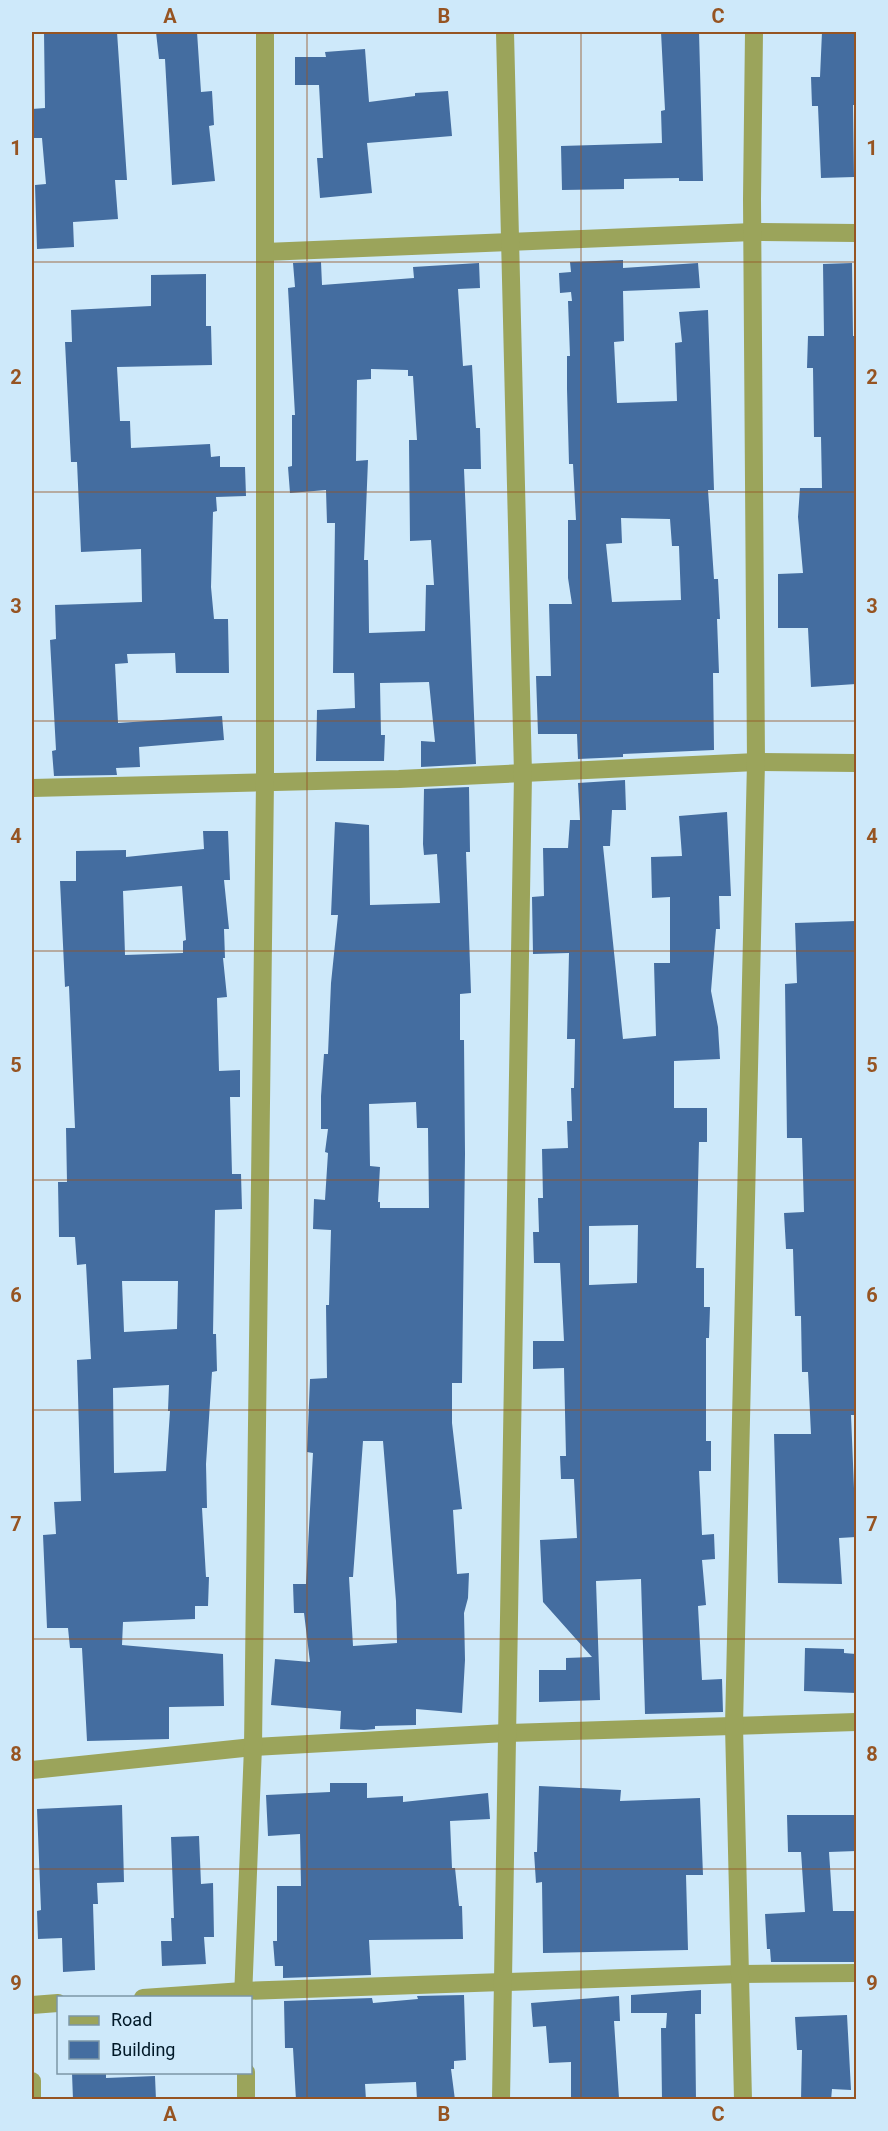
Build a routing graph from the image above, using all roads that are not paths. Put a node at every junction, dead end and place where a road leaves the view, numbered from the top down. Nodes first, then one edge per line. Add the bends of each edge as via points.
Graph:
1 (265, 32) edge
2 (505, 32) edge
3 (754, 32) edge
4 (753, 232) junction
5 (856, 233) edge
6 (508, 242) junction
7 (265, 252) junction
8 (756, 762) junction
9 (856, 763) edge
10 (523, 774) junction
11 (265, 781) junction
12 (32, 788) edge
13 (856, 1722) edge
14 (734, 1725) junction
15 (506, 1733) junction
16 (253, 1748) junction
17 (32, 1770) edge
18 (856, 1973) edge
19 (740, 1974) junction
20 (502, 1983) junction
21 (243, 1994) edge
22 (192, 1996) edge
23 (57, 2003) edge
24 (32, 2005) edge
25 (246, 2074) edge
26 (32, 2081) edge
27 (32, 2100) edge
28 (246, 2100) edge
29 (501, 2100) edge
30 (743, 2100) edge

1 - 7 street
2 - 6 street
3 - 4 street
4 - 5 street
4 - 6 street
4 - 8 street
6 - 7 street
6 - 10 street
7 - 11 street
8 - 9 street
8 - 10 street
8 - 14 street
10 - 11 street
10 - 15 street
11 - 12 street
11 - 16 street
13 - 14 street
14 - 15 street
14 - 19 street
15 - 16 street
15 - 20 street
16 - 17 street
16 - 21 street
18 - 19 street
19 - 20 street
19 - 30 street
20 - 21 street
20 - 29 street
21 - 22 street
23 - 24 street
25 - 28 street
26 - 27 street

